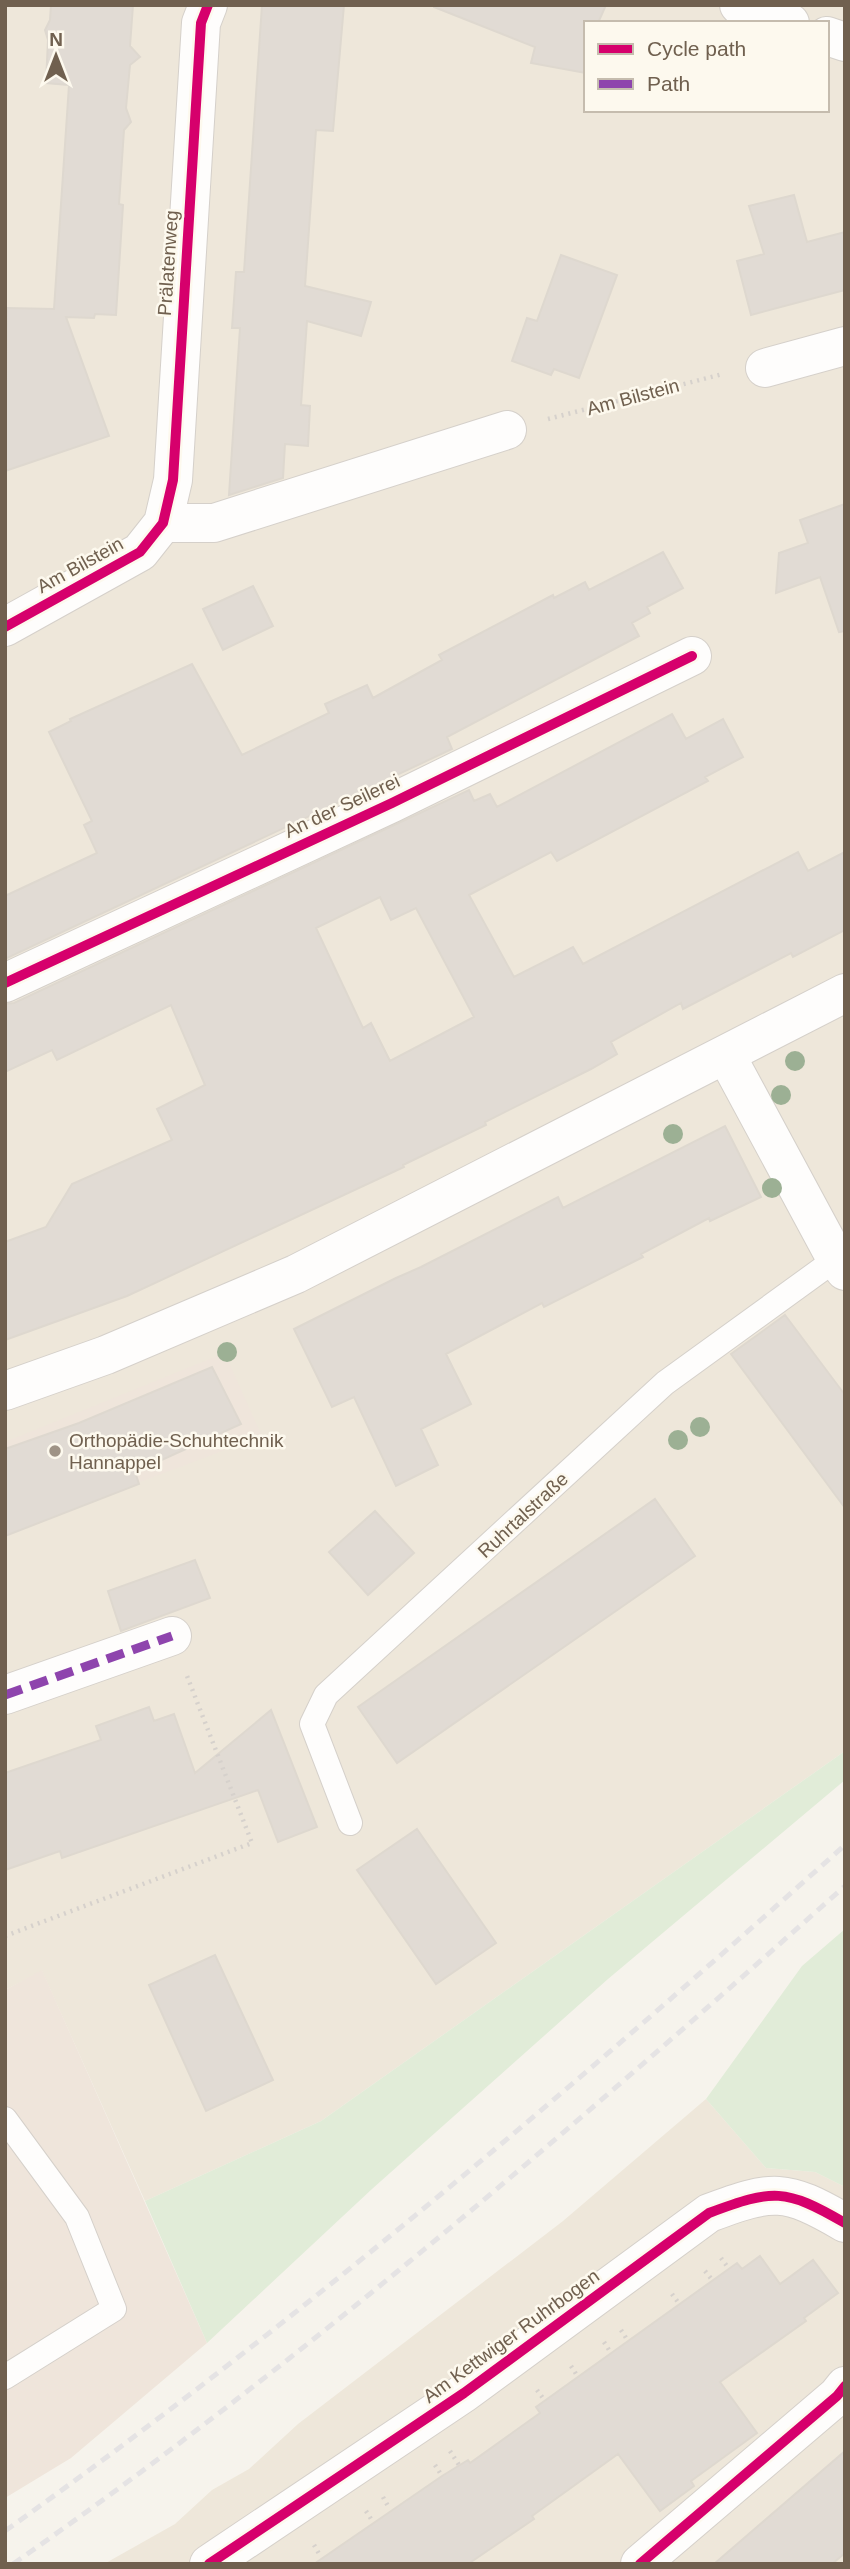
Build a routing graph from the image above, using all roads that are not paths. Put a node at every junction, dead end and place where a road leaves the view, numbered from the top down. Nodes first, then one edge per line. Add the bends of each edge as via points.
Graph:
1 (208, 5) edge
2 (739, 5) edge
3 (784, 21) edge
4 (845, 346) edge
5 (765, 368) road end
6 (507, 430) road end
7 (163, 523) junction
8 (5, 627) edge
9 (692, 656) dead end
10 (5, 983) edge
11 (845, 993) edge
12 (726, 1055) junction
13 (840, 1265) edge
14 (5, 1391) edge
15 (172, 1636) road end
16 (5, 1695) edge
17 (350, 1823) dead end
18 (5, 2119) edge
19 (845, 2223) edge
20 (5, 2377) edge
21 (845, 2386) edge
22 (209, 2564) edge
23 (640, 2564) edge

1 - 7 street, Prälatenweg via 201,23 173,480
2 - 3 street
4 - 5 street
6 - 7 street via 214,523
7 - 8 street, Am Bilstein via 140,552
9 - 10 street, An der Seilerei via 392,803
11 - 12 street
12 - 13 street, Ruhrtalstraße
12 - 14 street via 296,1274 106,1355
13 - 17 lane, Ruhrtalstraße via 665,1384 326,1695 312,1724
15 - 16 street
18 - 20 lane via 77,2217 114,2309
19 - 22 street, Am Kettwiger Ruhrbogen via 789,2195 752,2197 709,2213 464,2393
21 - 23 street

